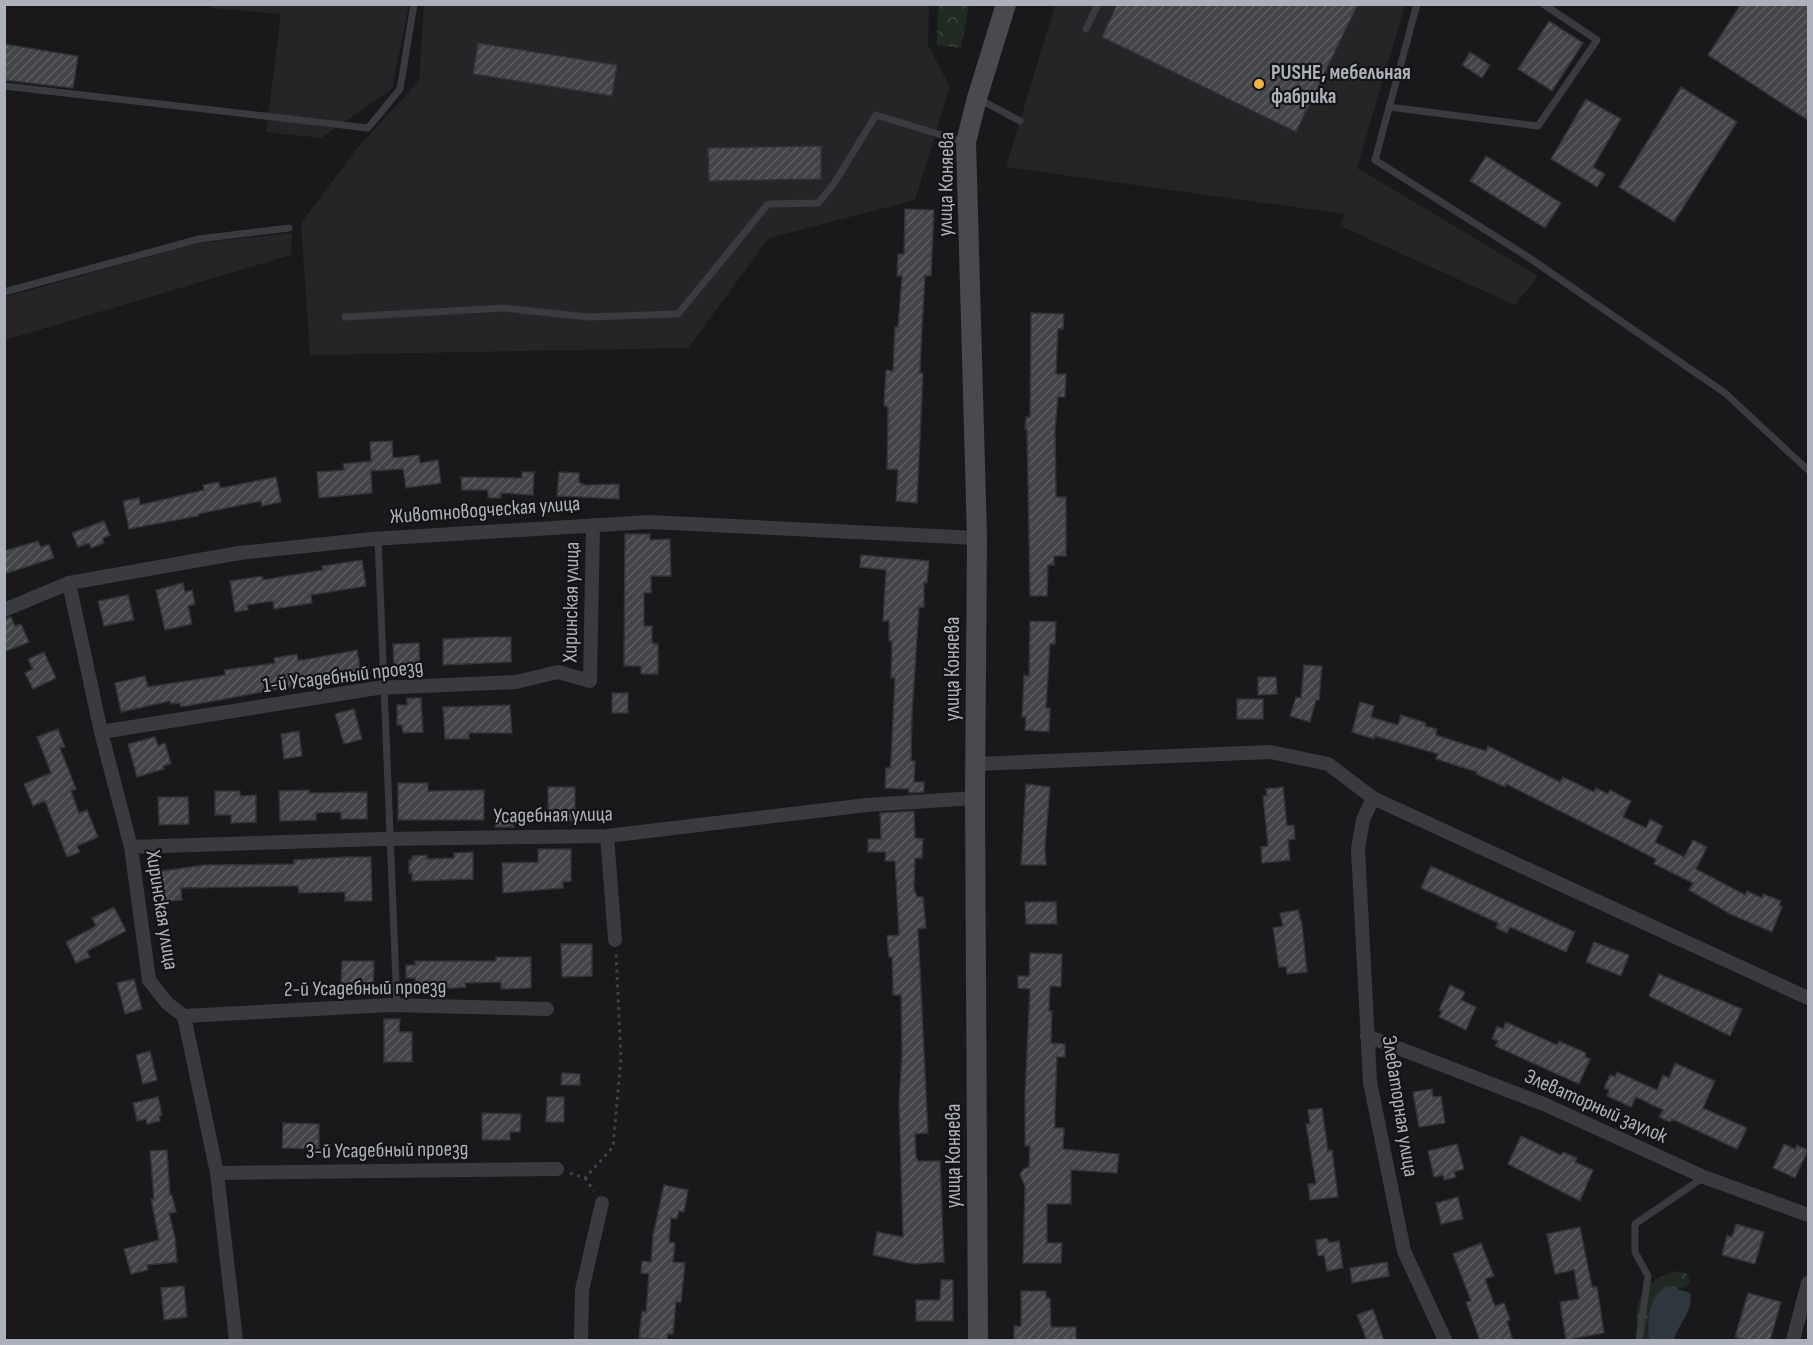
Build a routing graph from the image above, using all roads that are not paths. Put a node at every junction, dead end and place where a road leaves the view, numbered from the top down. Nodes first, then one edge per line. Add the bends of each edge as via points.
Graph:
1 (414, 4) edge
2 (1006, 4) edge
3 (1098, 4) edge
4 (1417, 4) edge
5 (1543, 4) edge
6 (1086, 29) dead end
7 (4, 86) edge
8 (977, 98) junction
9 (1389, 107) junction
10 (1020, 121) dead end
11 (966, 142) junction
12 (289, 228) dead end
13 (4, 292) edge
14 (345, 318) dead end
15 (1809, 470) edge
16 (593, 525) junction
17 (378, 538) junction
18 (977, 538) junction
19 (69, 583) junction
20 (4, 610) edge
21 (590, 681) joint
22 (385, 688) junction
23 (101, 732) junction
24 (976, 764) junction
25 (975, 798) junction
26 (1373, 798) junction
27 (607, 836) junction
28 (389, 839) junction
29 (131, 847) junction
30 (615, 940) road end
31 (1809, 998) edge
32 (397, 1006) junction
33 (547, 1009) dead end
34 (184, 1016) junction
35 (1367, 1036) junction
36 (557, 1169) road end
37 (216, 1173) junction
38 (1704, 1177) junction
39 (602, 1203) dead end
40 (1809, 1215) edge
41 (1809, 1283) edge
42 (236, 1341) edge
43 (581, 1341) edge
44 (978, 1341) edge
45 (1445, 1341) edge
46 (1639, 1341) edge
47 (1793, 1341) edge

1 - 7 lane via 400,88 368,128
2 - 8 street, улица Коняева
3 - 6 lane
4 - 9 lane
5 - 9 lane via 1597,40 1538,126
8 - 10 lane
8 - 11 street, улица Коняева
9 - 15 lane via 1375,160 1528,257 1725,393
11 - 14 lane via 876,115 833,185 818,202 768,204 678,314 588,316 504,308
11 - 18 street, улица Коняева
12 - 13 lane via 199,239
16 - 17 street, Животноводческая улица
16 - 18 street, Животноводческая улица via 649,522
16 - 21 street, Хиринская улица
17 - 19 street, Животноводческая улица via 239,553
17 - 22 lane
18 - 24 street, улица Коняева
19 - 20 street, Животноводческая улица
19 - 23 street, Хиринская улица
21 - 22 street, 1-й Усадебный проезд via 558,672 516,682
22 - 23 street, 1-й Усадебный проезд
22 - 28 lane
23 - 29 street, Хиринская улица
24 - 25 street, улица Коняева
24 - 26 street via 1271,752 1328,764
25 - 27 street, Усадебная улица via 867,805
25 - 44 street, улица Коняева
26 - 31 street
26 - 35 street, Элеваторная улица via 1363,820 1358,849
27 - 28 street, Усадебная улица
27 - 30 street
28 - 29 street, Усадебная улица
28 - 32 lane
29 - 34 street, Хиринская улица via 149,980 167,1003
32 - 33 street, 2-й Усадебный проезд
32 - 34 street, 2-й Усадебный проезд
34 - 37 street
35 - 38 street, Элеваторный заулок via 1546,1105
35 - 45 street, Элеваторная улица via 1370,1083 1404,1251
36 - 37 street, 3-й Усадебный проезд
37 - 42 street
38 - 40 street, Элеваторный заулок
38 - 46 lane via 1635,1224 1635,1252 1648,1276
39 - 43 street via 582,1290
41 - 47 street

